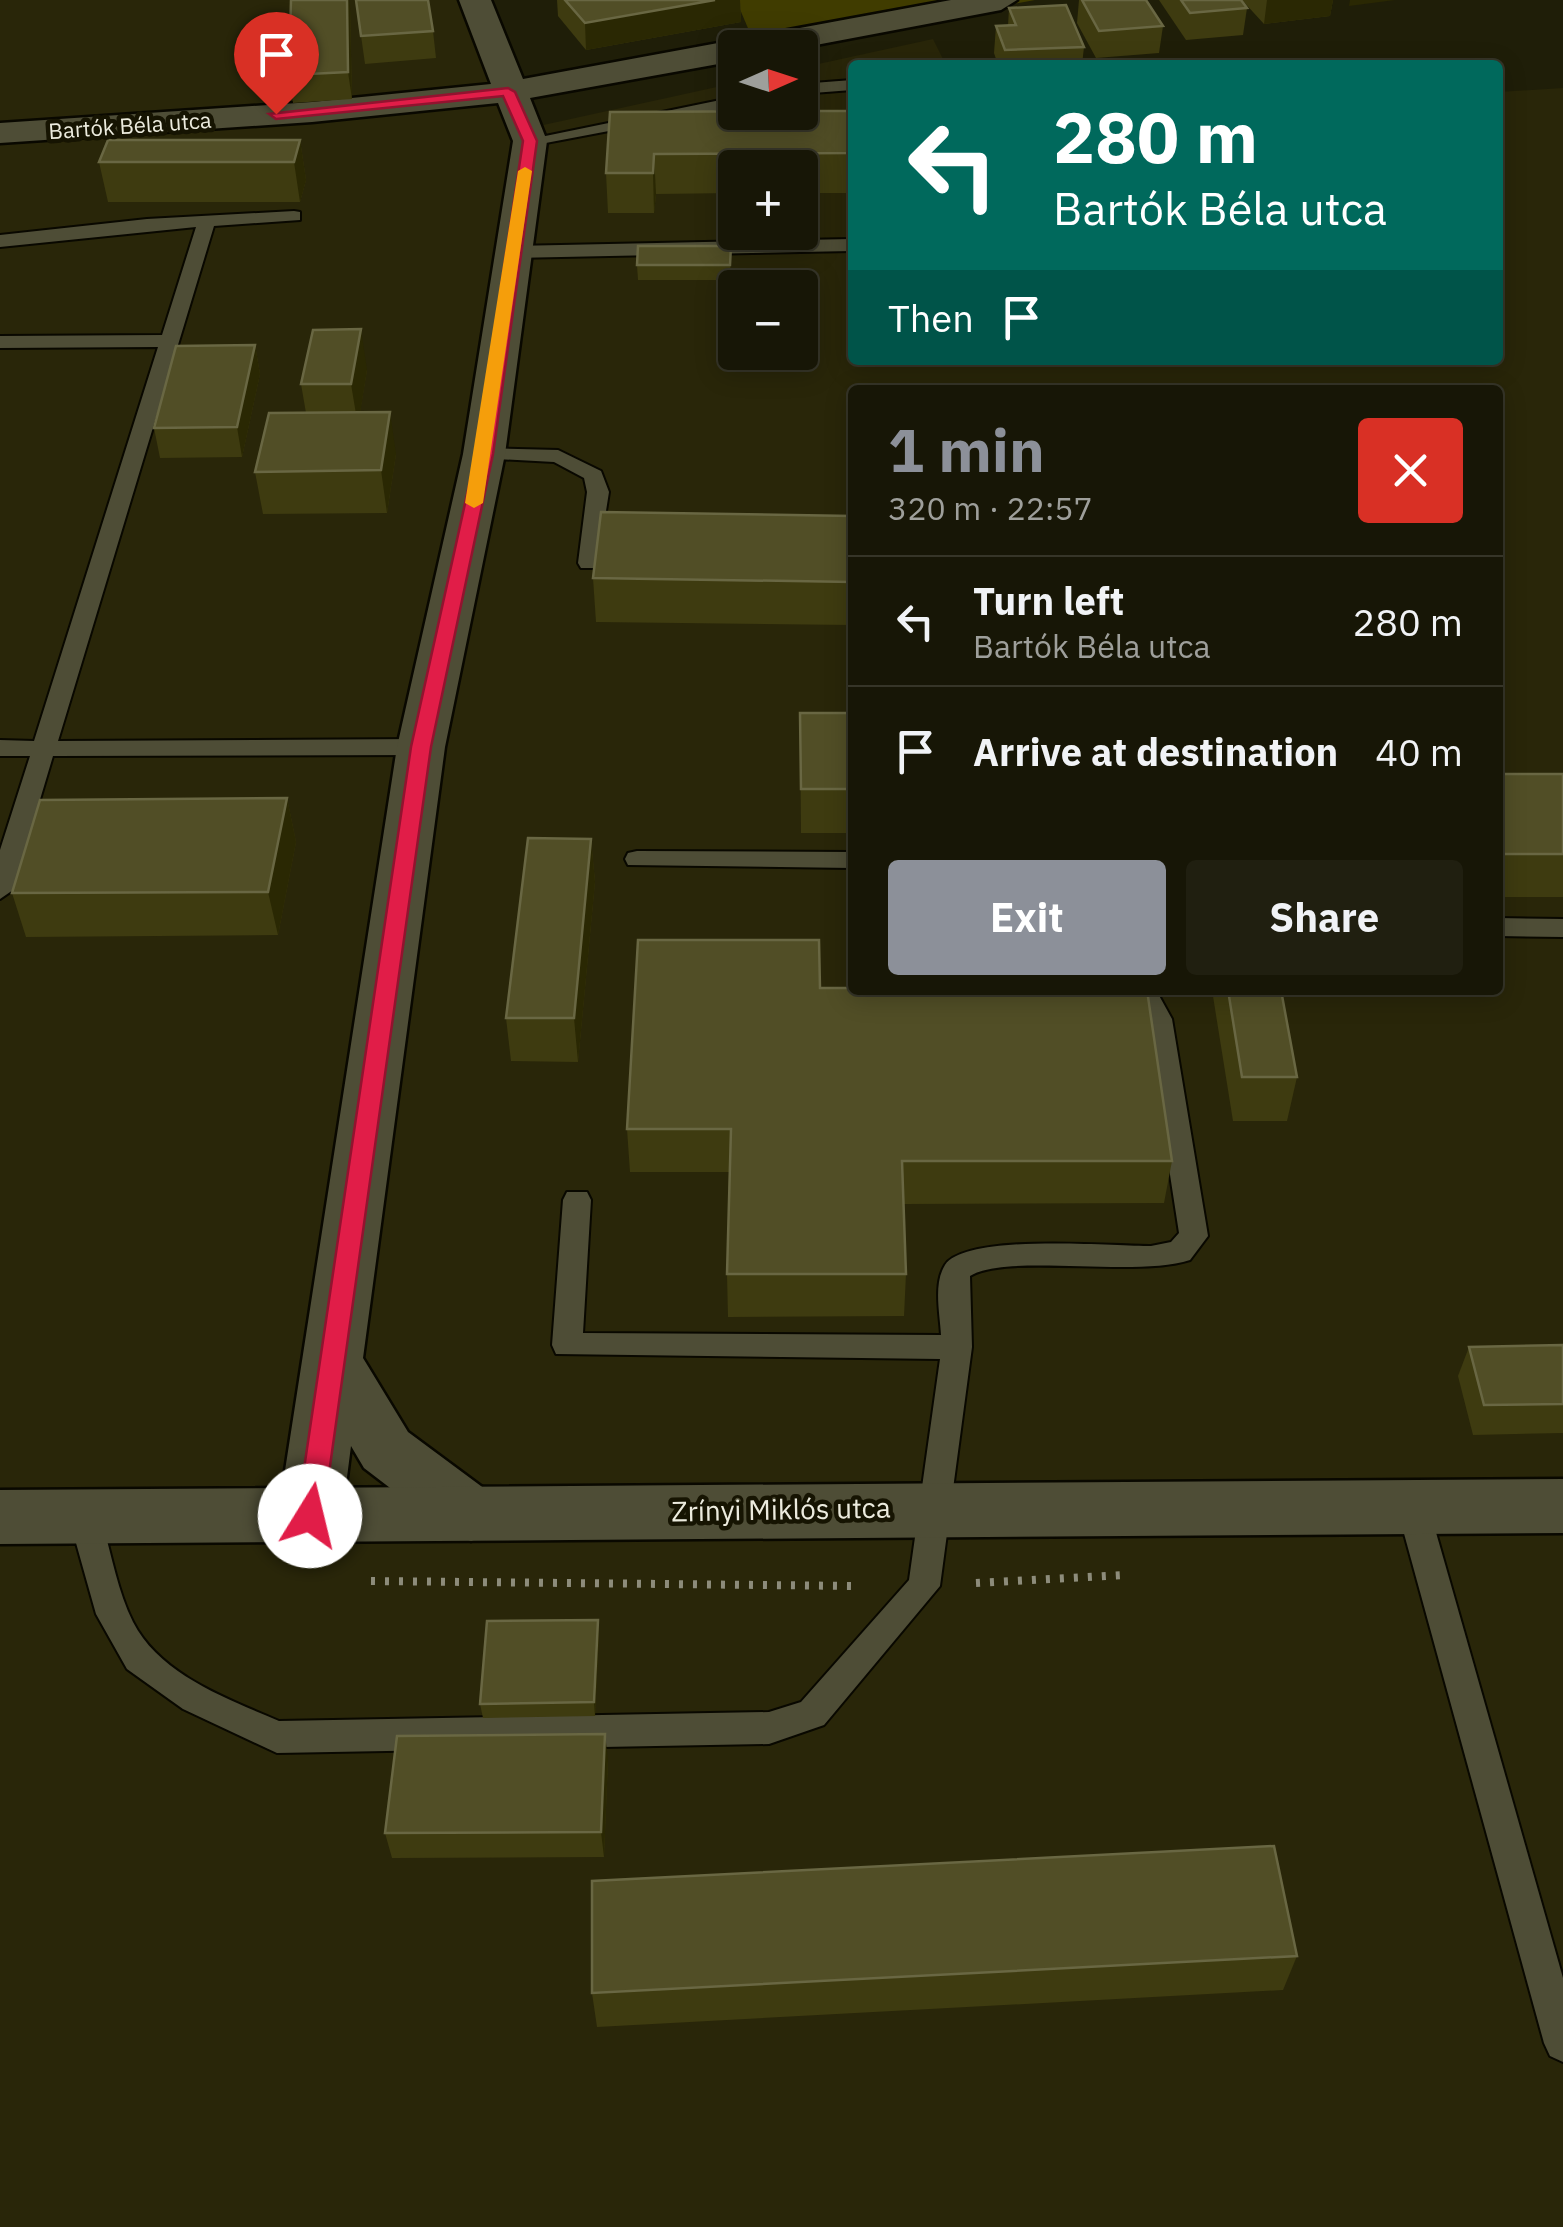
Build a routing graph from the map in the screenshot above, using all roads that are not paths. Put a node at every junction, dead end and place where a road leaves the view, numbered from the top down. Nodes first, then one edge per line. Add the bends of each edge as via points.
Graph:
1 (475, 0) edge
2 (1001, 0) edge
3 (818, 35) edge
4 (718, 53) edge
5 (848, 86) edge
6 (818, 88) edge
7 (508, 92) junction
8 (718, 105) edge
9 (0, 132) edge
10 (530, 141) junction
11 (294, 216) dead end
12 (207, 220) junction
13 (0, 241) edge
14 (848, 245) edge
15 (513, 252) junction
16 (0, 342) edge
17 (170, 342) junction
18 (484, 454) junction
19 (590, 563) edge
20 (421, 747) junction
21 (0, 748) edge
22 (44, 749) junction
23 (637, 859) dead end
24 (848, 860) edge
25 (0, 890) edge
26 (1503, 927) edge
27 (1563, 928) edge
28 (1146, 995) edge
29 (577, 1200) dead end
30 (957, 1347) junction
31 (334, 1363) junction
32 (934, 1506) junction
33 (1563, 1506) edge
34 (1412, 1508) junction
35 (471, 1514) junction
36 (310, 1516) junction
37 (0, 1517) edge
38 (86, 1518) junction
39 (1563, 2044) edge

1 - 7 street
2 - 3 street
4 - 7 street, Bartók Béla utca
5 - 6 lane
7 - 9 street, Bartók Béla utca
7 - 10 street
8 - 10 lane
10 - 15 street
11 - 12 lane
12 - 13 lane
12 - 17 lane
14 - 15 lane
15 - 18 street
16 - 17 lane
17 - 22 lane
18 - 19 lane via 558,456 594,476
18 - 20 street
20 - 22 lane
20 - 31 street
21 - 22 lane
22 - 25 lane
23 - 24 lane
26 - 27 lane
28 - 30 lane via 1158,1019 1194,1236 1180,1252 1151,1257 973,1260 957,1270 953,1286
29 - 30 lane via 567,1345
30 - 32 lane
31 - 35 street via 386,1450
31 - 36 street
32 - 34 street, Zrínyi Miklós utca
32 - 35 street, Zrínyi Miklós utca
32 - 38 lane via 924,1586 812,1714 769,1728 277,1737 164,1678 128,1645
33 - 34 street, Zrínyi Miklós utca
34 - 39 lane
35 - 36 street, Zrínyi Miklós utca
36 - 38 street, Zrínyi Miklós utca
37 - 38 street, Zrínyi Miklós utca

